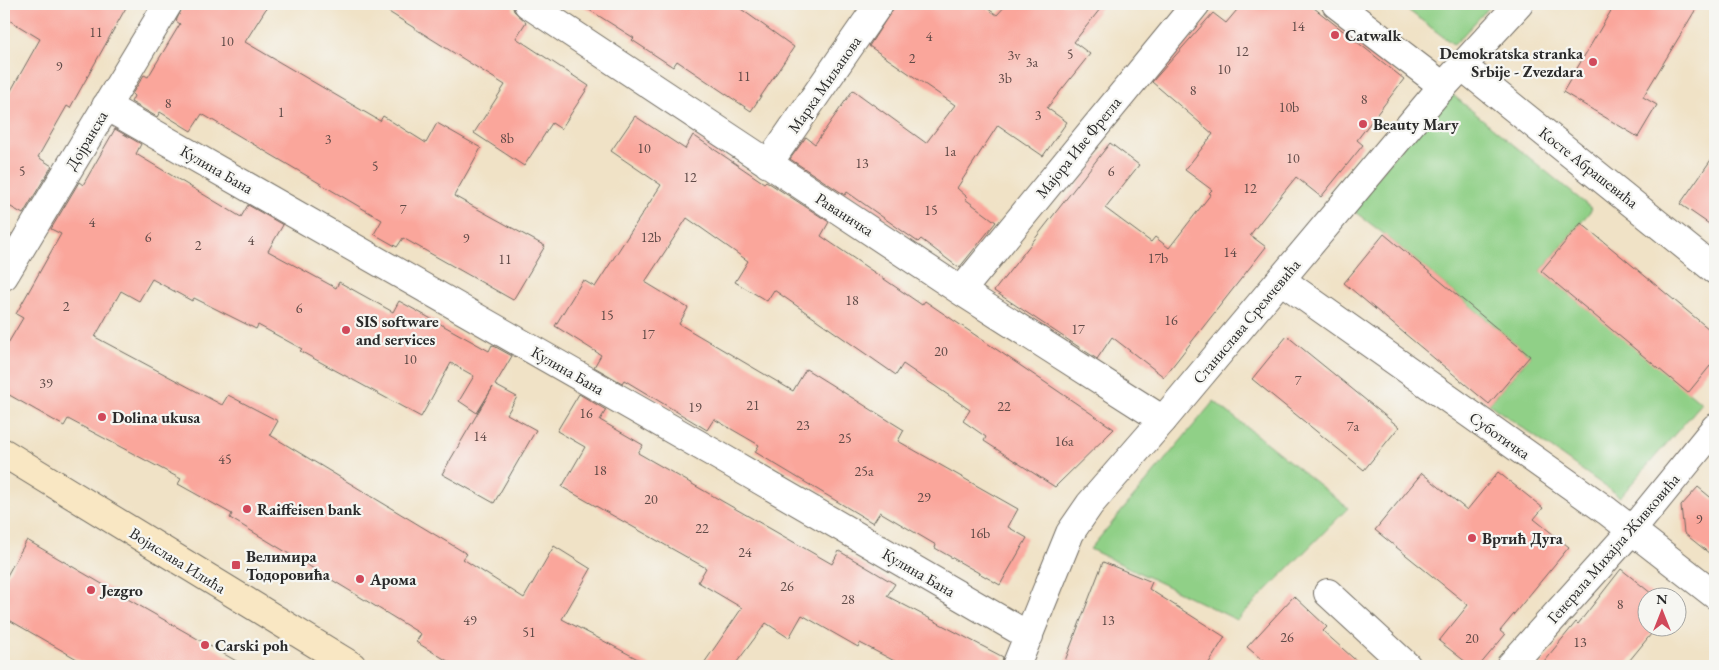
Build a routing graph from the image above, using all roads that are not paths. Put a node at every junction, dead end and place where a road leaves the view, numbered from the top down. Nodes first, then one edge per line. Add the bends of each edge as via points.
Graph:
1 (168, 4) edge
2 (528, 4) edge
3 (879, 4) edge
4 (1196, 4) edge
5 (1336, 4) edge
6 (1519, 4) edge
7 (1462, 66) junction
8 (1443, 86) junction
9 (106, 106) junction
10 (768, 164) junction
11 (1715, 270) edge
12 (4, 276) edge
13 (1281, 280) junction
14 (961, 291) junction
15 (1164, 420) junction
16 (1715, 428) edge
17 (4, 453) edge
18 (1632, 530) junction
19 (1328, 593) dead end
20 (1715, 595) edge
21 (1029, 636) junction
22 (342, 664) edge
23 (1016, 666) edge
24 (1407, 666) edge
25 (1510, 666) edge

1 - 9 street, Дојранска
2 - 10 street, Раваничка
3 - 10 street, Марка Миљанова
4 - 14 street, Мајора Иве Фрегла
5 - 8 street
6 - 7 street, Станислава Сремчевића
7 - 8 street, Станислава Сремчевића
7 - 11 street, Косте Абрашевића
8 - 13 street, Станислава Сремчевића
9 - 12 street, Дојранска
9 - 21 street, Кулина Бана
10 - 14 street, Раваничка
13 - 15 street, Станислава Сремчевића
13 - 18 street, Суботичка
14 - 15 street, Раваничка
15 - 21 street, Станислава Сремчевића via 1090,504 1074,527
16 - 18 street, Генерала Михајла Живковића
17 - 22 main road, Војислава Илића
18 - 20 street, Суботичка
18 - 25 street, Генерала Михајла Живковића
19 - 24 street
21 - 23 street, Станислава Сремчевића

